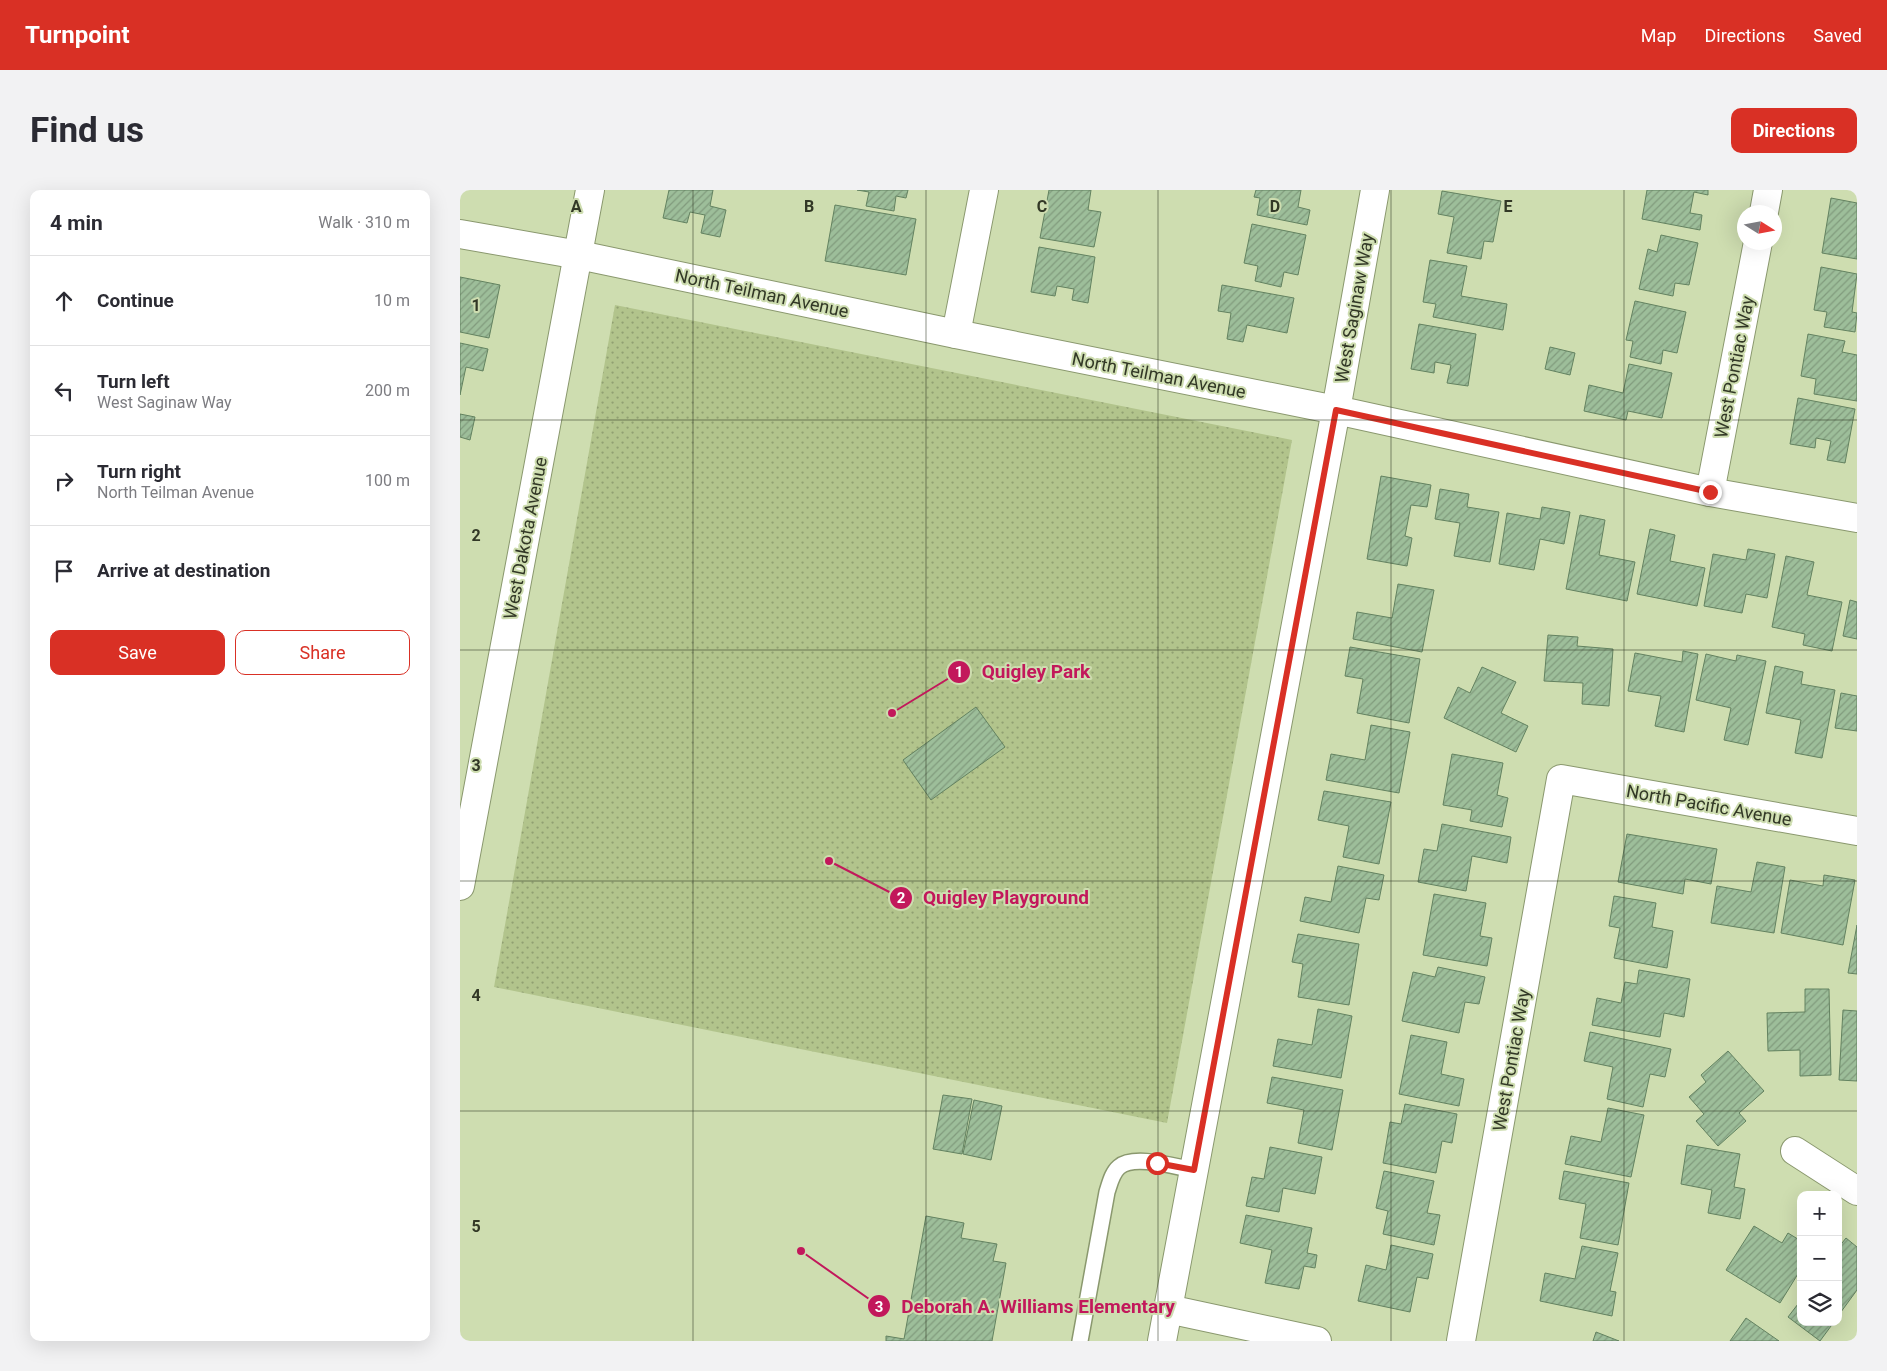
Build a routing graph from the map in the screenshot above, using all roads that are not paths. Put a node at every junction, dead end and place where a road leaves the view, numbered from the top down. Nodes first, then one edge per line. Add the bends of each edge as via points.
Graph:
1 (590, 190) edge
2 (984, 190) edge
3 (1376, 190) edge
4 (1768, 190) edge
5 (1765, 205) edge
6 (460, 234) edge
7 (1756, 250) edge
8 (579, 255) junction
9 (956, 334) junction
10 (1336, 410) junction
11 (1710, 492) junction
12 (1857, 518) edge
13 (1562, 779) joint
14 (1857, 831) edge
15 (460, 886) edge
16 (1795, 1151) dead end
17 (1194, 1170) junction
18 (1857, 1191) edge
19 (1168, 1309) junction
20 (1080, 1341) edge
21 (1162, 1341) edge
22 (1317, 1341) edge
23 (1461, 1341) edge

1 - 8 street, West Dakota Avenue
2 - 9 street
3 - 10 street, West Saginaw Way
4 - 5 street
6 - 8 street, North Teilman Avenue
7 - 11 street, West Pontiac Way
8 - 9 street, North Teilman Avenue
8 - 15 street, West Dakota Avenue
9 - 10 street, North Teilman Avenue
10 - 11 street, North Teilman Avenue
10 - 17 street, West Saginaw Way
11 - 12 street, North Teilman Avenue
13 - 14 street, North Pacific Avenue
13 - 23 street, West Pontiac Way
16 - 18 street
17 - 19 street, West Saginaw Way
17 - 20 lane via 1131,1162 1120,1166 1112,1176
19 - 21 street, West Saginaw Way
19 - 22 street

